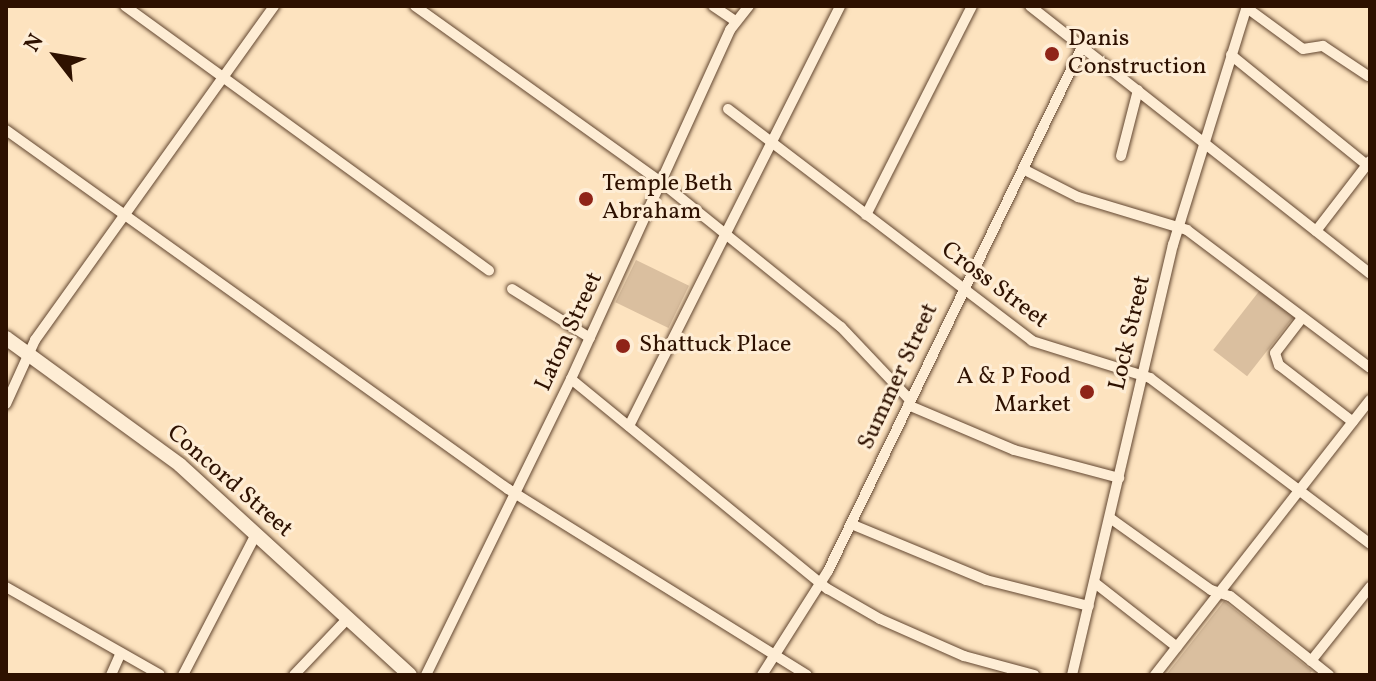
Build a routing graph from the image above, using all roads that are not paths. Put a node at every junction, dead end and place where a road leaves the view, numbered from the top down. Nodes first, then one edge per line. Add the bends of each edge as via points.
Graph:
1 (125, 6) edge
2 (274, 6) edge
3 (415, 6) edge
4 (713, 6) edge
5 (749, 6) edge
6 (840, 6) edge
7 (972, 6) edge
8 (1030, 6) edge
9 (1247, 7) edge
10 (735, 21) junction
11 (1082, 47) junction
12 (1231, 55) junction
13 (1368, 76) dead end
14 (223, 77) junction
15 (1138, 90) junction
16 (728, 109) dead end
17 (6, 130) edge
18 (1202, 142) junction
19 (771, 143) junction
20 (1121, 156) dead end
21 (1368, 163) edge
22 (1023, 169) junction
23 (661, 182) junction
24 (125, 215) junction
25 (866, 215) junction
26 (1179, 226) junction
27 (1316, 231) junction
28 (724, 235) junction
29 (489, 270) dead end
30 (1370, 274) edge
31 (512, 289) dead end
32 (963, 289) junction
33 (1302, 318) junction
34 (6, 338) edge
35 (590, 338) junction
36 (28, 354) junction
37 (1370, 368) edge
38 (1141, 373) junction
39 (571, 379) junction
40 (909, 402) junction
41 (1369, 403) edge
42 (6, 404) edge
43 (1353, 422) junction
44 (629, 426) junction
45 (1119, 478) junction
46 (1300, 491) junction
47 (516, 493) junction
48 (1110, 518) junction
49 (851, 524) junction
50 (256, 534) junction
51 (1370, 544) edge
52 (1095, 583) junction
53 (821, 584) junction
54 (6, 587) edge
55 (1370, 587) edge
56 (1220, 593) junction
57 (1089, 606) junction
58 (348, 618) junction
59 (1177, 647) junction
60 (121, 653) junction
61 (774, 656) junction
62 (1311, 661) junction
63 (111, 675) edge
64 (160, 675) edge
65 (183, 675) edge
66 (294, 675) edge
67 (410, 675) edge
68 (426, 675) edge
69 (762, 675) edge
70 (807, 675) edge
71 (1034, 675) edge
72 (1072, 675) edge
73 (1155, 675) edge
74 (1329, 675) edge

1 - 14 street
2 - 14 street
3 - 23 street
4 - 10 street
5 - 10 street, Laton Street
6 - 19 street
7 - 25 street
8 - 11 street
9 - 12 street, Lock Street
9 - 13 street via 1303,49 1323,46
10 - 23 street, Laton Street
11 - 15 street
11 - 22 street, Summer Street
12 - 18 street, Lock Street
12 - 21 street
14 - 24 street
14 - 29 street
15 - 18 street
15 - 20 street
16 - 19 street, Cross Street
17 - 24 street
18 - 26 street, Lock Street
18 - 27 street
19 - 25 street, Cross Street
19 - 28 street
21 - 27 street
22 - 26 street via 1078,197
22 - 32 street, Summer Street
23 - 28 street
23 - 35 street, Laton Street
24 - 36 street
24 - 47 street
25 - 32 street, Cross Street
26 - 33 street
26 - 38 street, Lock Street
27 - 30 street
28 - 40 street via 841,327
28 - 44 street
31 - 35 street
32 - 38 street, Cross Street via 1043,347
32 - 40 street, Summer Street
33 - 37 street
33 - 43 street via 1275,353 1279,365
34 - 36 main road, Concord Street
35 - 39 street, Laton Street
36 - 42 street
36 - 50 main road, Concord Street via 161,450
38 - 45 street, Lock Street
38 - 46 street, Cross Street
39 - 44 street
39 - 47 street, Laton Street
40 - 45 street via 1006,447
40 - 49 street, Summer Street
41 - 43 street
43 - 46 street
44 - 53 street
45 - 48 street, Lock Street
46 - 51 street, Cross Street
46 - 56 street
47 - 61 street
47 - 68 street, Laton Street
48 - 52 street, Lock Street
48 - 56 street
49 - 53 street, Summer Street
49 - 57 street via 986,580
50 - 58 main road, Concord Street
50 - 65 street
52 - 57 street, Lock Street
52 - 59 street
53 - 61 street, Summer Street
53 - 71 street via 931,642
54 - 60 street
55 - 62 street
56 - 59 street
56 - 62 street
57 - 72 street, Lock Street
58 - 66 street
58 - 67 main road, Concord Street
59 - 73 street
60 - 63 street
60 - 64 street
61 - 69 street, Summer Street
61 - 70 street
62 - 74 street

